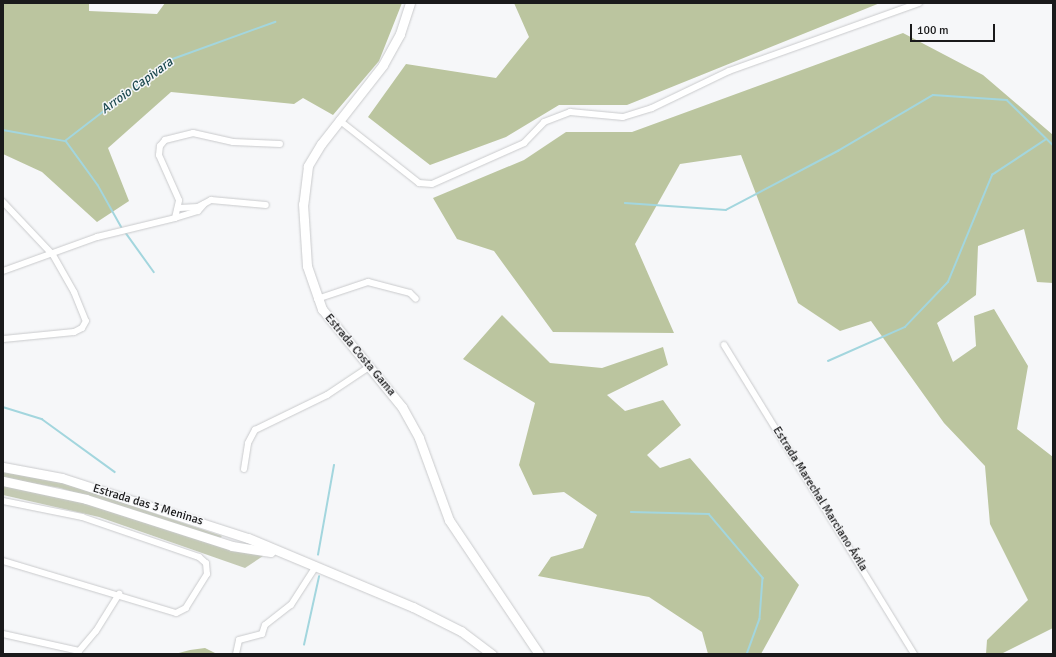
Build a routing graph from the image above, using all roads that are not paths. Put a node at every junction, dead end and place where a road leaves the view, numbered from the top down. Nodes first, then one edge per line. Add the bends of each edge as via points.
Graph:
1 (410, 3) edge
2 (919, 3) edge
3 (339, 120) junction
4 (280, 144) dead end
5 (3, 202) edge
6 (204, 204) junction
7 (266, 205) dead end
8 (179, 208) junction
9 (175, 218) junction
10 (53, 255) junction
11 (3, 271) edge
12 (317, 299) junction
13 (416, 299) dead end
14 (3, 339) edge
15 (724, 345) dead end
16 (369, 367) junction
17 (3, 467) edge
18 (244, 468) dead end
19 (3, 481) edge
20 (3, 501) edge
21 (290, 556) junction
22 (3, 561) edge
23 (316, 566) junction
24 (119, 594) junction
25 (3, 634) edge
26 (236, 654) edge
27 (492, 654) edge
28 (539, 654) edge
29 (914, 654) edge

1 - 3 main road, Estrada Costa Gama via 400,34 383,65
2 - 3 street via 729,71 652,108 623,117 570,112 544,122 524,143 432,184 419,183
3 - 12 main road, Estrada Costa Gama via 308,166 304,184 307,266
4 - 8 street via 233,142 193,133 165,140 159,155 177,195
5 - 10 street
6 - 7 street via 211,200
6 - 8 street via 194,208
6 - 9 street via 198,210
8 - 9 street
9 - 10 street via 97,237
10 - 11 street
10 - 14 street via 85,316 82,328 74,332
12 - 13 street via 368,282 410,293
12 - 16 main road, Estrada Costa Gama via 337,330
15 - 29 street, Estrada Marechal Marciano Ávila
16 - 18 street via 327,396 255,430 248,443
16 - 28 main road, Estrada Costa Gama via 392,393 411,423 449,520
17 - 21 main road, Estrada das 3 Meninas via 62,478 130,498 222,528
19 - 21 main road, Estrada das 3 Meninas via 86,499 232,546
20 - 24 street via 82,517 198,557 206,563 207,574 186,608 176,613
21 - 23 main road, Estrada das 3 Meninas
22 - 24 street
23 - 26 street via 290,605 265,625 262,634 239,640
23 - 27 main road, Estrada das 3 Meninas via 461,631
24 - 25 street via 96,632 79,651

